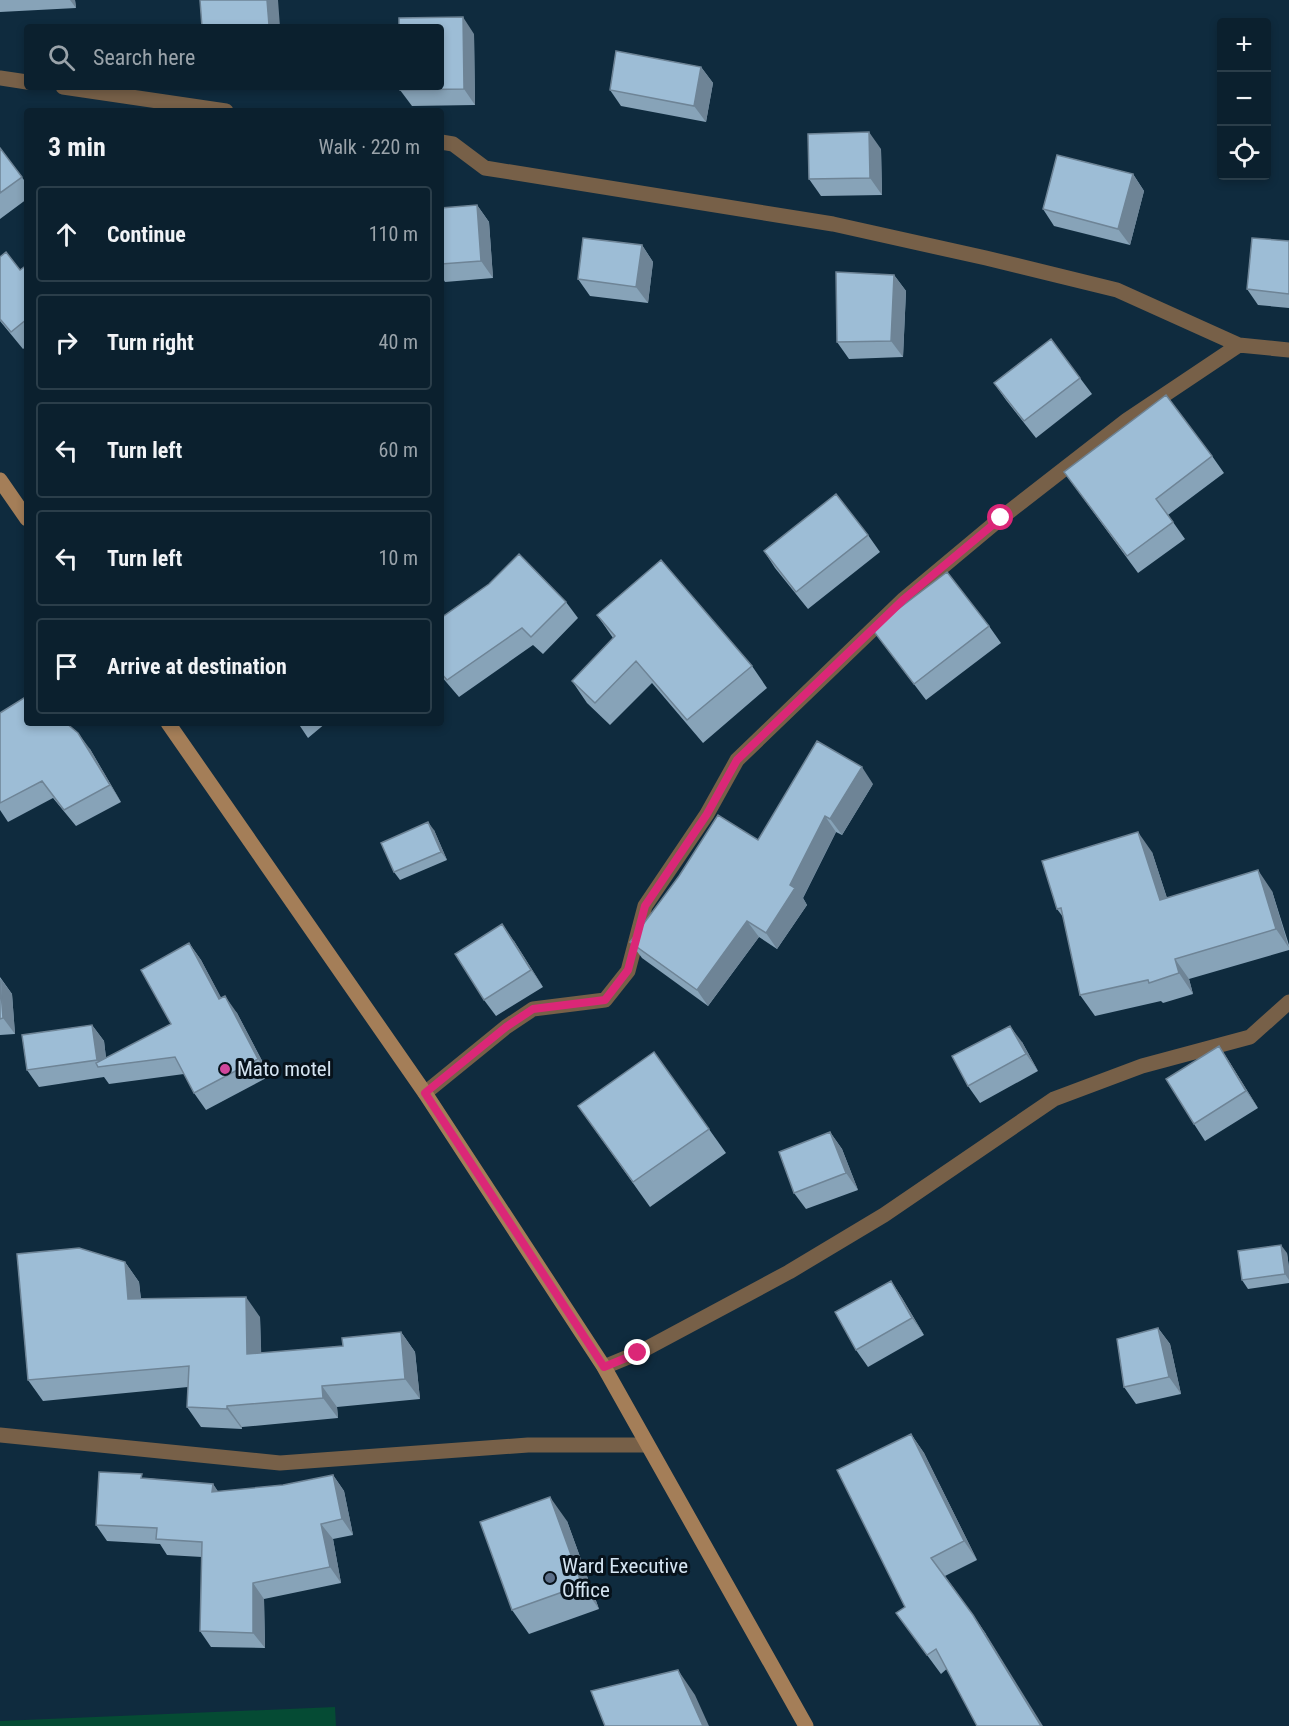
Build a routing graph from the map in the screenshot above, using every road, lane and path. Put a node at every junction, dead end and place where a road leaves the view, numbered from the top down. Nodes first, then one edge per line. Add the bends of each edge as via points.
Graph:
1 (0, 78) edge
2 (24, 82) edge
3 (83, 90) edge
4 (206, 108) edge
5 (444, 142) edge
6 (1239, 345) junction
7 (1289, 350) edge
8 (0, 480) edge
9 (24, 515) edge
10 (170, 726) edge
11 (1289, 1002) edge
12 (425, 1093) junction
13 (604, 1367) junction
14 (0, 1435) edge
15 (646, 1445) junction
16 (806, 1726) edge

1 - 2 street
3 - 4 street
5 - 6 street via 453,144 485,168 833,224 1117,290
6 - 7 street
6 - 12 street via 1127,420 1001,518 904,599 737,760 707,814 645,906 628,970 605,1000 533,1009
8 - 9 main road
10 - 12 main road
11 - 13 street via 1250,1037 1143,1066 1054,1099 884,1215 789,1272 638,1353
12 - 13 main road
13 - 15 main road
14 - 15 street via 280,1463 528,1445
15 - 16 main road

